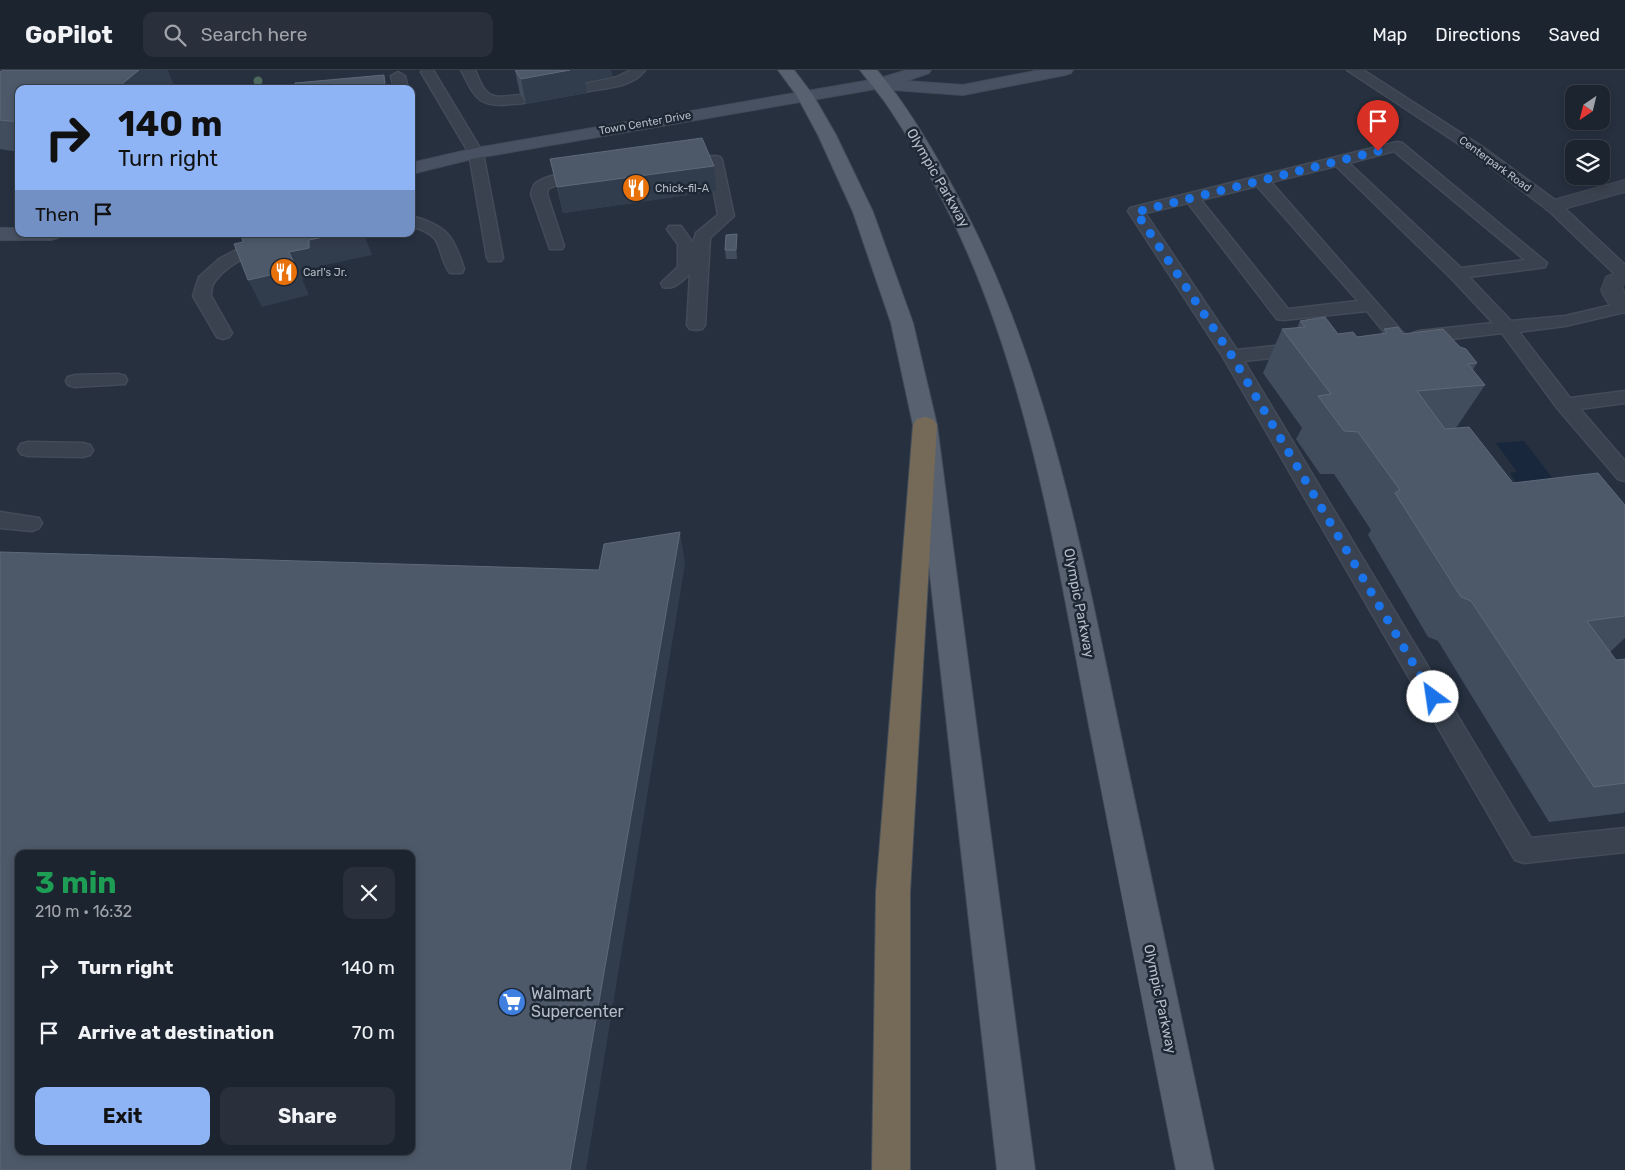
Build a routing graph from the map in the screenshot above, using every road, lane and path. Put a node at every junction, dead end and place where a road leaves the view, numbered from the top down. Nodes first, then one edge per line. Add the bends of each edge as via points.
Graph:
1 (468, 70) edge
2 (638, 70) edge
3 (786, 70) edge
4 (923, 70) edge
5 (1065, 70) edge
6 (1354, 70) edge
7 (428, 72) dead end
8 (874, 77) edge
9 (584, 88) dead end
10 (805, 95) junction
11 (523, 99) edge
12 (476, 153) junction
13 (1339, 161) junction
14 (667, 164) edge
15 (415, 168) edge
16 (602, 173) edge
17 (1261, 180) junction
18 (1625, 186) edge
19 (1191, 197) junction
20 (1553, 206) junction
21 (415, 222) edge
22 (675, 229) dead end
23 (0, 234) edge
24 (15, 234) edge
25 (298, 237) edge
26 (556, 246) dead end
27 (495, 258) dead end
28 (456, 270) dead end
29 (1457, 274) junction
30 (1625, 274) edge
31 (669, 283) dead end
32 (1371, 305) junction
33 (1625, 307) edge
34 (696, 325) dead end
35 (1507, 328) junction
36 (223, 333) dead end
37 (1301, 335) junction
38 (1399, 339) junction
39 (1371, 342) edge
40 (1232, 356) junction
41 (118, 380) dead end
42 (75, 381) dead end
43 (1625, 397) edge
44 (1565, 405) junction
45 (925, 425) junction
46 (28, 449) dead end
47 (83, 450) dead end
48 (1625, 474) edge
49 (0, 520) edge
50 (32, 523) dead end
51 (1625, 840) edge
52 (891, 1170) edge
53 (1016, 1170) edge
54 (1195, 1170) edge

1 - 11 lane via 480,94 496,102
2 - 9 lane via 632,77
3 - 10 main road
4 - 8 street, Town Center Drive
5 - 8 street, Town Center Drive via 963,90
6 - 20 lane, Centerpark Road via 1476,149
7 - 12 lane
8 - 10 street, Town Center Drive
8 - 54 main road, Olympic Parkway via 954,200 985,266 1021,365 1063,518
10 - 12 street, Town Center Drive
10 - 45 main road via 863,212 902,323
12 - 15 street, Town Center Drive
12 - 27 lane
13 - 17 lane
13 - 29 lane
13 - 29 lane via 1397,146 1539,263
14 - 34 lane via 715,160 726,216 702,236
16 - 26 lane via 556,180 541,186 539,194
17 - 19 lane
17 - 32 lane
18 - 20 street
19 - 37 lane
19 - 40 lane via 1136,212
20 - 30 lane, Centerpark Road
21 - 28 lane via 442,234
22 - 31 lane via 686,244 686,269
23 - 24 street
25 - 36 lane via 250,249 225,263 205,281 202,296
29 - 35 lane
30 - 33 street via 1611,284 1611,291
32 - 37 lane
32 - 38 lane
33 - 35 lane via 1565,321
35 - 38 lane
35 - 44 lane
37 - 40 lane
38 - 39 lane
40 - 51 lane via 1524,851
41 - 42 lane
43 - 44 lane
44 - 48 lane
45 - 52 highway via 894,892
45 - 53 main road
46 - 47 lane
49 - 50 lane

